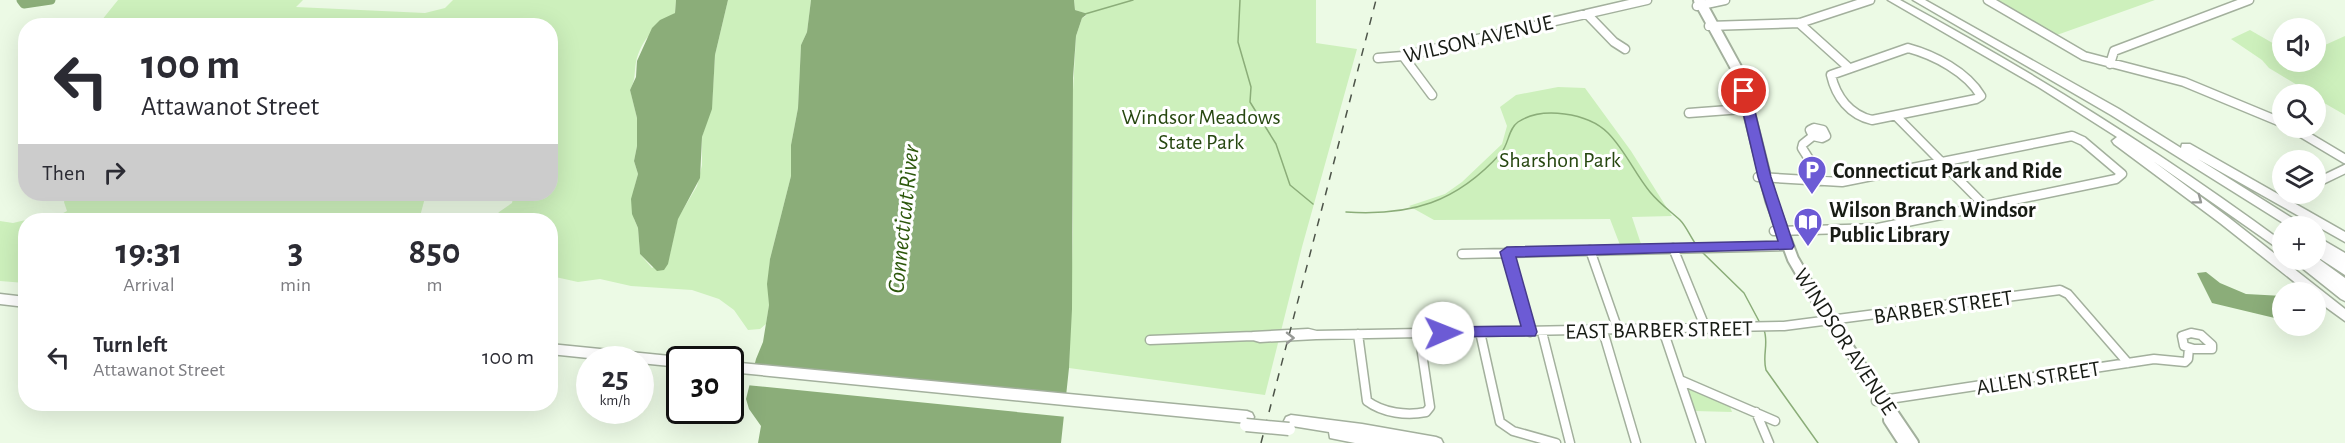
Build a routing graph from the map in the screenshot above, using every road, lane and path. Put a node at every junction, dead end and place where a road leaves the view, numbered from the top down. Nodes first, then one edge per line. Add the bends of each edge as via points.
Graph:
1 (1647, 0) edge
2 (1725, 0) edge
3 (1868, 0) edge
4 (1893, 0) edge
5 (1903, 0) edge
6 (1908, 0) edge
7 (1918, 0) edge
8 (1988, 0) edge
9 (2249, 0) edge
10 (1698, 3) edge
11 (1587, 14) junction
12 (1799, 23) junction
13 (1712, 26) junction
14 (1977, 46) junction
15 (1625, 49) dead end
16 (1402, 56) junction
17 (1378, 58) dead end
18 (2110, 64) junction
19 (1848, 68) junction
20 (2056, 77) junction
21 (1741, 92) junction
22 (1432, 95) dead end
23 (1742, 109) junction
24 (1689, 113) dead end
25 (1896, 116) junction
26 (2272, 118) edge
27 (1813, 136) dead end
28 (2310, 138) edge
29 (2345, 159) edge
30 (1942, 162) junction
31 (2345, 169) edge
32 (1761, 177) junction
33 (2326, 178) edge
34 (1819, 181) junction
35 (1985, 206) junction
36 (2280, 216) edge
37 (2272, 219) edge
38 (1778, 231) junction
39 (2272, 232) edge
40 (2345, 237) edge
41 (2272, 240) edge
42 (1784, 246) junction
43 (2326, 247) edge
44 (1673, 248) junction
45 (1590, 250) junction
46 (1507, 252) junction
47 (1462, 254) dead end
48 (2326, 255) edge
49 (2345, 259) edge
50 (2345, 268) edge
51 (2311, 270) edge
52 (2323, 270) edge
53 (2302, 282) edge
54 (2345, 286) edge
55 (0, 291) edge
56 (18, 293) edge
57 (2345, 296) edge
58 (0, 299) edge
59 (18, 301) edge
60 (2326, 301) edge
61 (2342, 315) edge
62 (1826, 321) junction
63 (1706, 329) junction
64 (1618, 330) junction
65 (1664, 330) junction
66 (1603, 331) junction
67 (1480, 332) junction
68 (1530, 332) junction
69 (1542, 332) junction
70 (1419, 333) junction
71 (1358, 334) junction
72 (1150, 340) dead end
73 (2189, 348) dead end
74 (558, 350) edge
75 (576, 353) edge
76 (558, 358) edge
77 (576, 360) edge
78 (2128, 363) junction
79 (744, 369) edge
80 (744, 376) edge
81 (1680, 380) junction
82 (1880, 401) junction
83 (1110, 409) junction
84 (1756, 412) junction
85 (1775, 421) dead end
86 (1290, 425) junction
87 (1393, 443) edge
88 (1436, 443) edge
89 (1556, 443) edge
90 (1570, 443) edge
91 (1636, 443) edge
92 (1701, 443) edge
93 (1769, 443) edge
94 (1904, 443) edge
95 (1913, 443) edge

1 - 11 street, WILSON AVENUE
2 - 10 street
3 - 12 street
4 - 14 highway
5 - 39 highway via 2102,116
6 - 37 highway via 2088,102
7 - 20 highway
8 - 18 street via 2068,48
9 - 18 street via 2114,51
10 - 13 main road, WINDSOR AVENUE
11 - 15 street
11 - 16 street, WILSON AVENUE
12 - 13 street
12 - 19 street
13 - 21 main road, WINDSOR AVENUE via 1734,61
14 - 41 highway via 2119,133
14 -> 53 highway via 2157,170
16 - 17 street, WILSON AVENUE
16 - 22 street
18 - 26 street via 2184,82
19 - 25 street via 1835,72 1831,79 1850,111 1862,119
19 - 25 street via 1908,48 1919,50 1980,91 1977,99
20 - 36 highway
20 - 40 highway
21 - 23 main road, WINDSOR AVENUE
21 - 32 main road, WINDSOR AVENUE
23 - 24 street
23 - 32 main road, WINDSOR AVENUE
25 - 30 street
27 - 34 street via 1802,148
28 - 29 street
30 - 34 street via 1842,182
30 - 35 street
30 - 35 street via 2068,136 2076,137 2121,176
31 - 33 street
32 - 34 street
32 - 38 main road, WINDSOR AVENUE
35 - 38 street via 1869,229
38 - 42 main road, WINDSOR AVENUE
42 - 44 street
42 - 62 main road, WINDSOR AVENUE
43 - 49 highway
44 - 45 street
44 - 63 street
45 - 46 street
45 - 64 street
46 - 47 street
46 - 68 street
48 - 50 highway
51 - 57 highway
52 - 54 highway
55 - 56 highway
58 - 59 highway
60 - 61 highway
62 - 63 street, EAST BARBER STREET
62 - 78 street, BARBER STREET via 2063,291
62 - 82 main road, WINDSOR AVENUE
63 - 65 street, EAST BARBER STREET
64 - 65 street, EAST BARBER STREET
64 - 66 street, EAST BARBER STREET
65 - 81 street
66 - 69 street, EAST BARBER STREET
66 - 91 street
67 - 68 street, EAST BARBER STREET
67 - 70 street, EAST BARBER STREET
67 - 89 street via 1498,417 1504,426
68 - 69 street, EAST BARBER STREET
69 - 90 street
70 - 71 street, EAST BARBER STREET
70 - 71 street via 1430,403 1429,410 1418,414 1371,405 1365,396
71 - 72 street, EAST BARBER STREET
73 - 78 street, ALLEN STREET via 2185,362 2158,359
74 - 75 highway
76 - 77 highway
78 - 82 street, ALLEN STREET
79 - 83 highway
80 - 83 highway
81 - 84 street
81 - 92 street
82 - 94 main road, WINDSOR AVENUE
82 - 95 main road, WINDSOR AVENUE
83 - 86 highway, bridge
84 - 85 street
84 - 93 street
86 - 87 highway
86 - 88 highway via 1362,429

